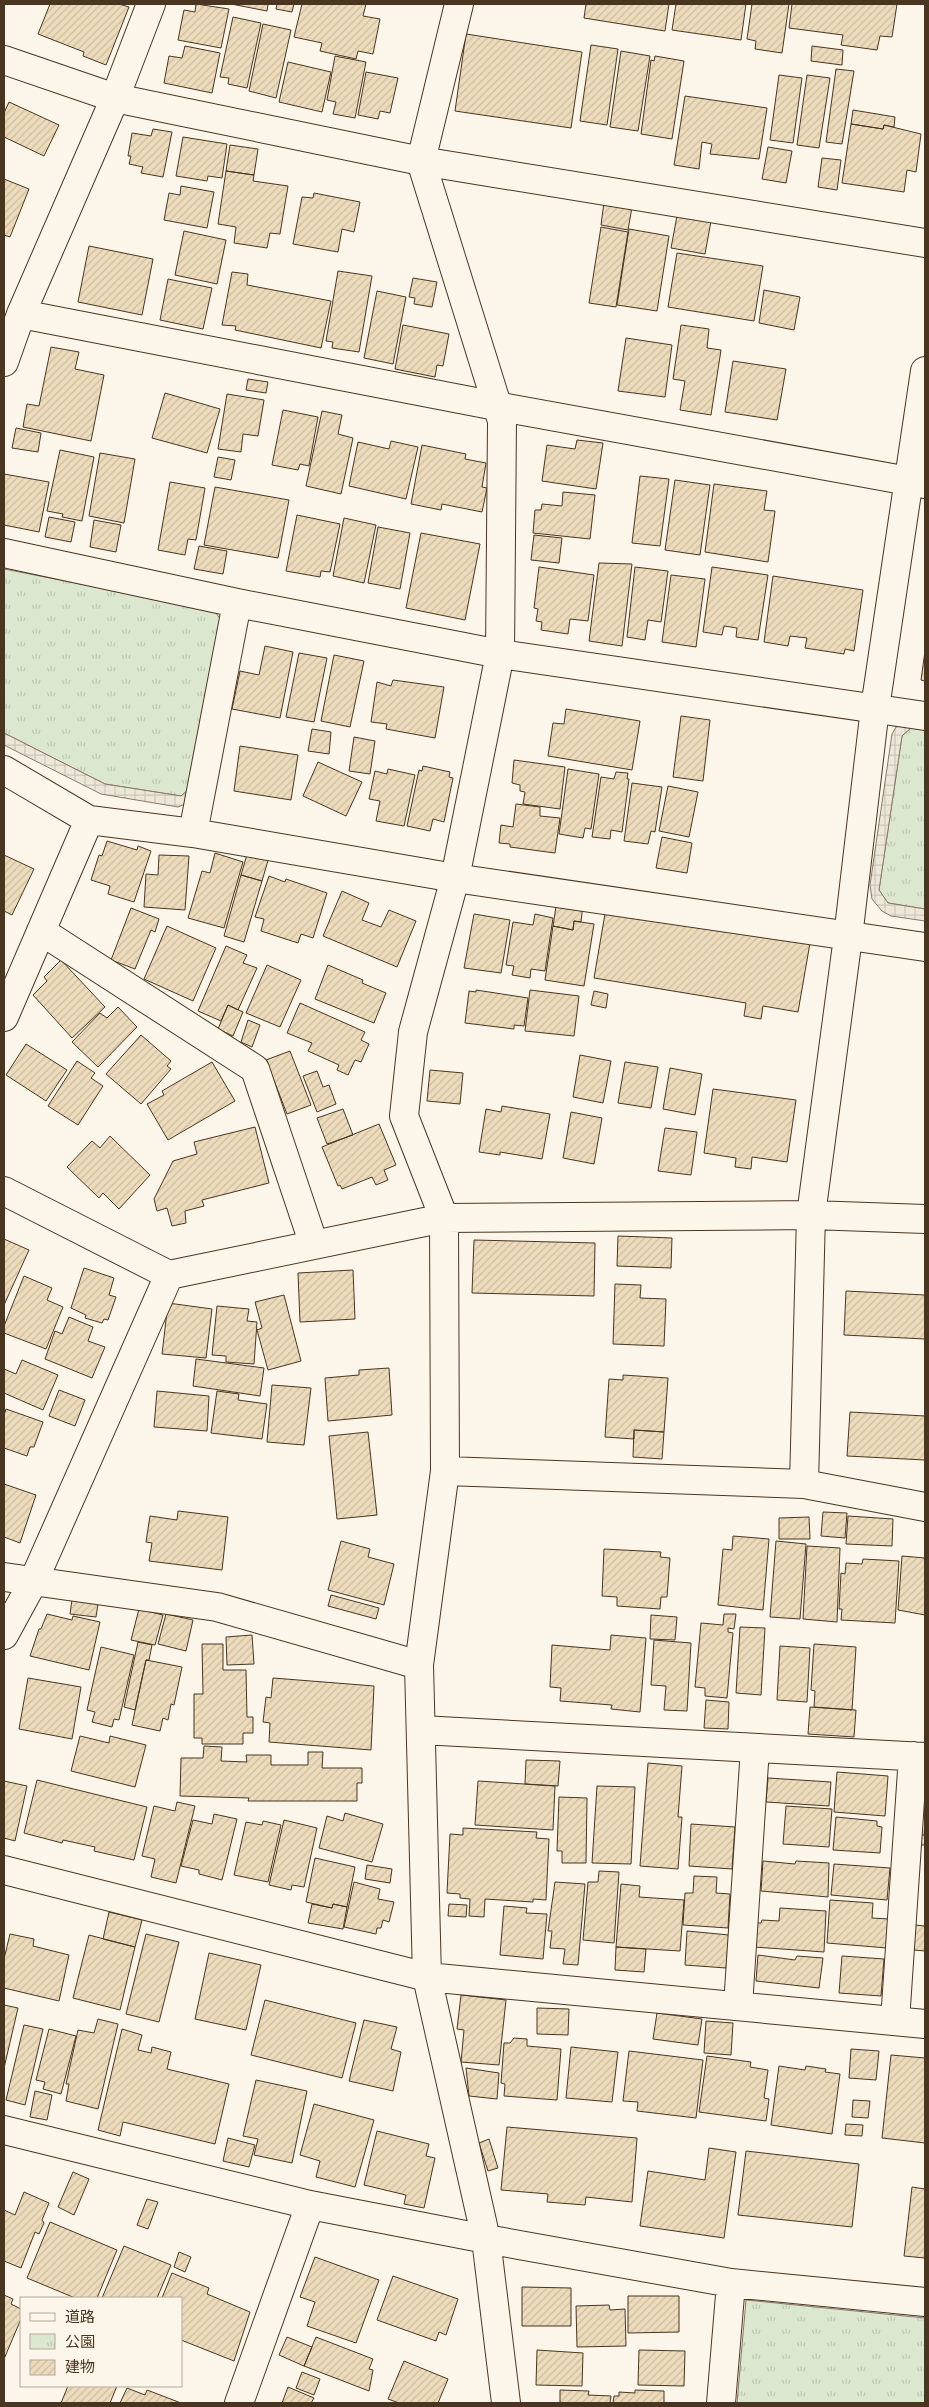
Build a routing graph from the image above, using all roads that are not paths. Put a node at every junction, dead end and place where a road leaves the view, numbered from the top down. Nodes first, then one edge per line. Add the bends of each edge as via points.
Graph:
1 (151, 4) edge
2 (458, 4) edge
3 (4, 60) edge
4 (115, 98) junction
5 (420, 161) junction
6 (925, 243) edge
7 (21, 314) junction
8 (4, 362) edge
9 (925, 371) edge
10 (496, 406) junction
11 (917, 483) edge
12 (4, 553) edge
13 (237, 602) junction
14 (500, 654) junction
15 (875, 708) junction
16 (925, 716) edge
17 (4, 770) edge
18 (89, 820) junction
19 (193, 833) junction
20 (455, 878) junction
21 (41, 931) junction
22 (848, 937) junction
23 (925, 948) edge
24 (4, 1017) edge
25 (4, 1191) edge
26 (811, 1215) junction
27 (444, 1218) junction
28 (925, 1219) edge
29 (314, 1245) junction
30 (169, 1275) junction
31 (445, 1471) junction
32 (804, 1484) junction
33 (925, 1507) edge
34 (4, 1577) edge
35 (34, 1580) junction
36 (4, 1635) edge
37 (419, 1665) junction
38 (421, 1730) junction
39 (755, 1748) junction
40 (919, 1756) edge
41 (4, 1870) edge
42 (427, 1977) junction
43 (738, 2006) junction
44 (895, 2021) junction
45 (925, 2024) edge
46 (4, 2130) edge
47 (310, 2205) junction
48 (486, 2239) junction
49 (731, 2283) junction
50 (925, 2302) edge
51 (238, 2403) edge
52 (506, 2403) edge
53 (721, 2403) edge

1 - 4 street
2 - 5 street
3 - 4 street
4 - 5 street
4 - 7 street
5 - 6 street
5 - 10 street
7 - 8 street
7 - 10 street
9 - 11 street
10 - 11 street
10 - 14 street via 502,421
11 - 15 street
12 - 13 street
13 - 14 street
13 - 19 street
14 - 15 street
14 - 20 street
15 - 16 street
15 - 22 street
17 - 18 street
18 - 19 street
18 - 21 street
19 - 20 street
20 - 22 street
20 - 27 street via 413,1032 404,1116
21 - 24 street
21 - 29 street via 255,1069
22 - 23 street
22 - 26 street
25 - 30 street
26 - 27 street
26 - 28 street
26 - 32 street
27 - 29 street
27 - 31 street
29 - 30 street
30 - 35 street
31 - 32 street
31 - 37 street
32 - 33 street
34 - 35 street
35 - 36 street
35 - 37 street via 217,1608
37 - 38 street
38 - 39 street
38 - 42 street
39 - 40 street
39 - 43 street
40 - 44 street
41 - 42 street
42 - 43 street
42 - 48 street
43 - 44 street
44 - 45 street
46 - 47 street
47 - 48 street
47 - 51 street
48 - 49 street
48 - 52 street
49 - 50 street
49 - 53 street

